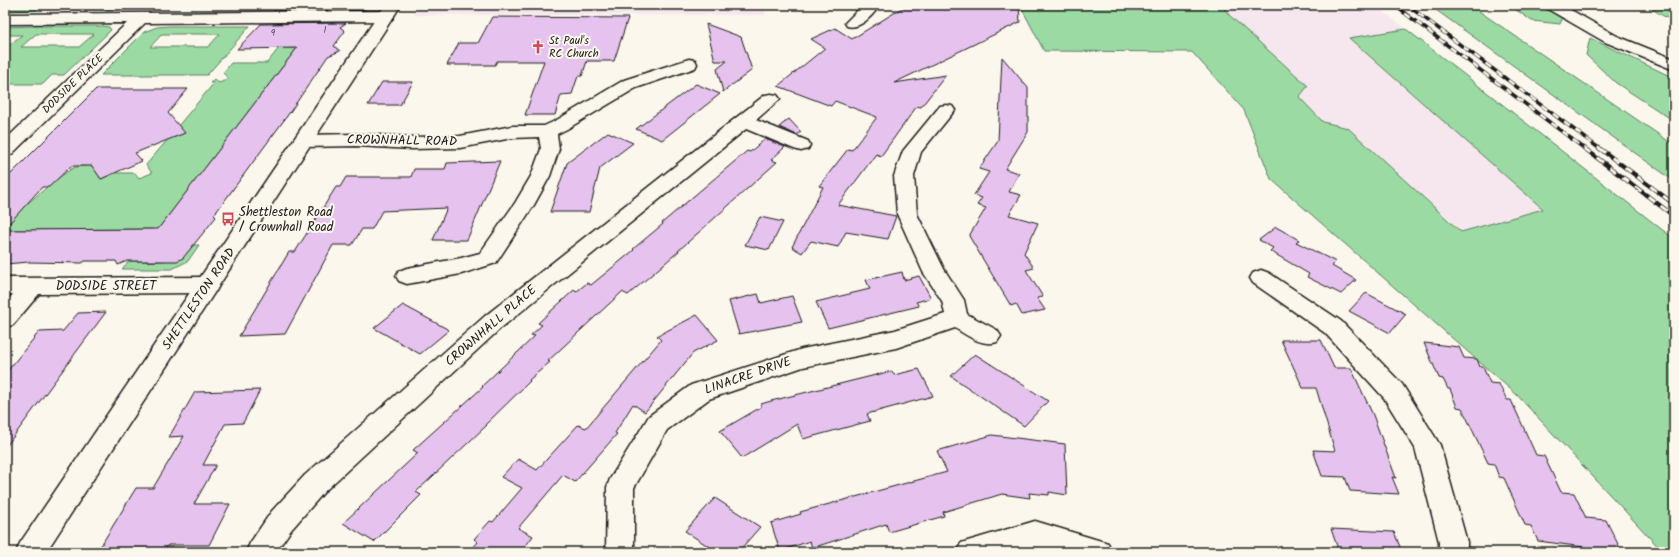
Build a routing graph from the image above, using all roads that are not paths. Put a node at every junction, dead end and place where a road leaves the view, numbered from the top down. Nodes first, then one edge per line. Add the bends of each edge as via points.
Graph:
1 (872, 5) edge
2 (1551, 5) edge
3 (389, 11) edge
4 (141, 18) junction
5 (5, 19) edge
6 (853, 23) dead end
7 (689, 64) dead end
8 (1674, 65) edge
9 (771, 99) dead end
10 (946, 110) dead end
11 (743, 121) junction
12 (547, 131) junction
13 (304, 140) junction
14 (800, 145) dead end
15 (5, 150) edge
16 (407, 276) dead end
17 (1262, 278) dead end
18 (208, 285) junction
19 (5, 286) edge
20 (34, 286) junction
21 (5, 319) edge
22 (957, 319) junction
23 (989, 336) dead end
24 (30, 552) edge
25 (260, 552) edge
26 (620, 552) edge
27 (971, 552) edge
28 (1098, 552) edge
29 (1453, 552) edge

1 - 6 street
2 - 8 street via 1611,39
3 - 4 street
3 - 13 street, SHETTLESTON ROAD
4 - 5 street
4 - 15 street, DODSIDE PLACE
7 - 12 street, CROWNHALL ROAD via 630,84
9 - 11 street, CROWNHALL PLACE
10 - 22 street via 912,151 904,176 907,214 934,272 953,300
11 - 14 street
11 - 25 street, CROWNHALL PLACE via 493,322 315,483 281,521
12 - 13 street, CROWNHALL ROAD via 512,132 460,142
12 - 16 street via 550,148 544,169 522,209 488,258
13 - 18 street, SHETTLESTON ROAD
17 - 29 street via 1333,327 1393,391 1427,445 1453,542
18 - 20 street, DODSIDE STREET
18 - 24 street, SHETTLESTON ROAD
19 - 20 street, DODSIDE STREET
20 - 21 street
22 - 23 street
22 - 26 street, LINACRE DRIVE via 896,339 802,358 700,392 658,423 620,487
27 - 28 street via 1035,534

